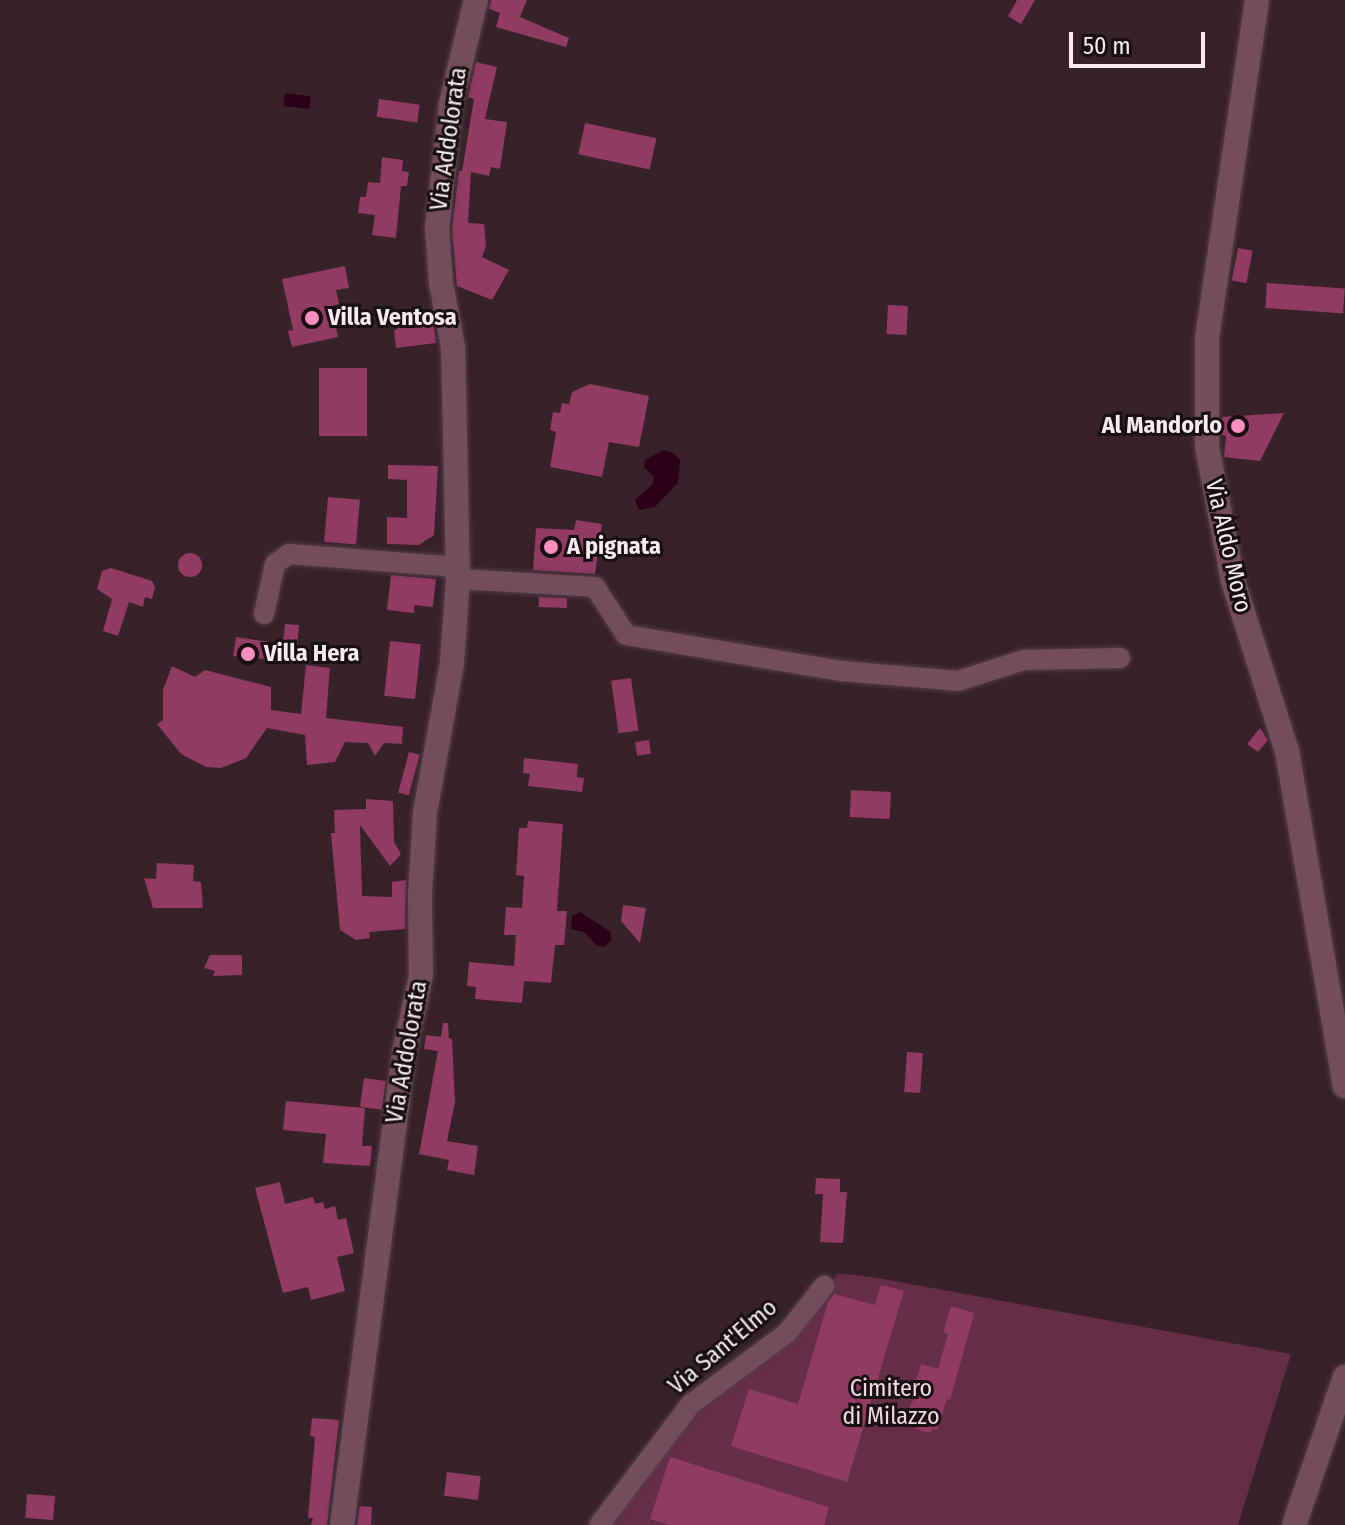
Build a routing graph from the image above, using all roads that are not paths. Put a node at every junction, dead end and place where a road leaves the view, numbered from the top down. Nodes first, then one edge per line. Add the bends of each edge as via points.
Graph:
1 (476, 0) edge
2 (1257, 0) edge
3 (458, 573) junction
4 (264, 614) dead end
5 (1120, 658) dead end
6 (1345, 1086) edge
7 (824, 1286) dead end
8 (1345, 1377) edge
9 (342, 1525) edge
10 (599, 1525) edge
11 (1294, 1525) edge

1 - 3 street, Via Addolorata via 451,103 437,229 453,347
2 - 6 street, Via Aldo Moro via 1207,338 1207,447 1233,581 1287,751
3 - 4 street via 289,554 275,564
3 - 5 street via 595,587 626,635 842,671 958,681 1024,660
3 - 9 street, Via Addolorata via 452,663 425,813 421,975 405,1049
7 - 10 street, Via Sant'Elmo via 787,1333 691,1404
8 - 11 street

